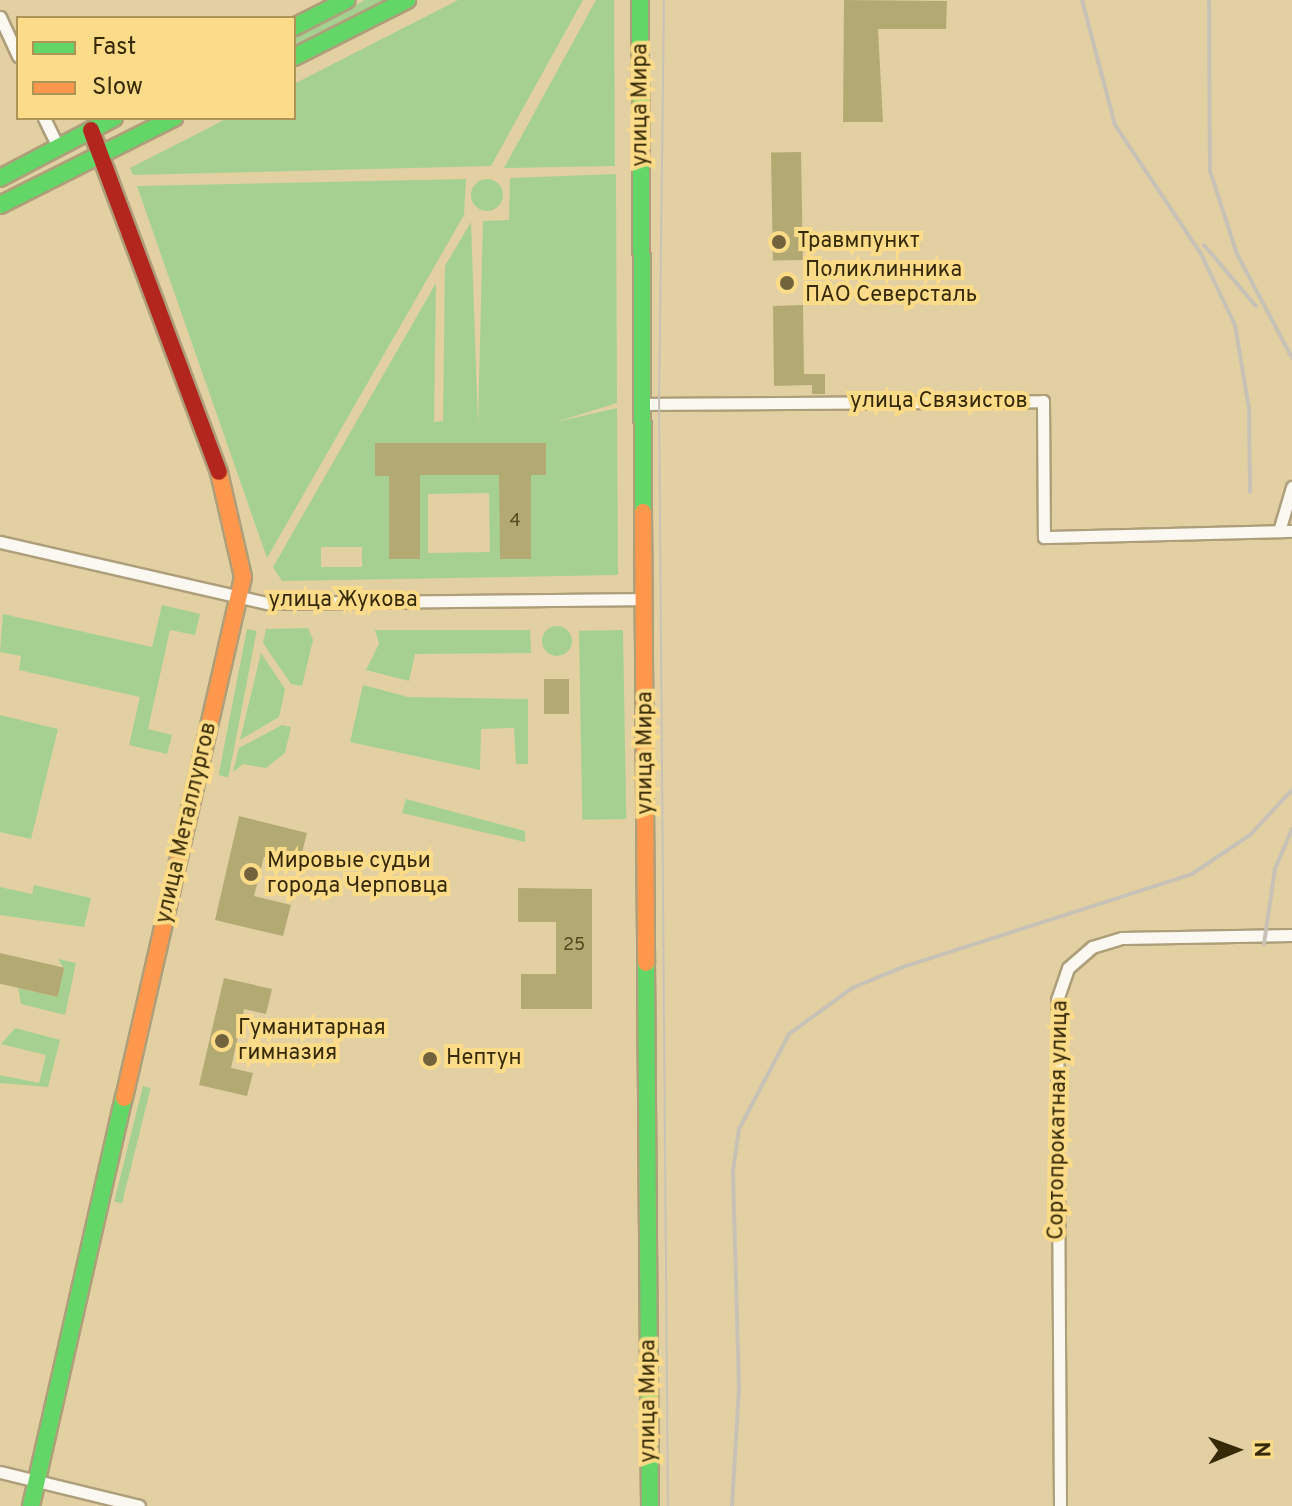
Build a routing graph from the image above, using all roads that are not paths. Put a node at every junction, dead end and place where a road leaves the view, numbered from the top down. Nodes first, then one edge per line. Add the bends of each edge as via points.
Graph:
1 (347, 0) edge
2 (407, 0) edge
3 (640, 0) edge
4 (0, 17) edge
5 (296, 26) edge
6 (16, 52) edge
7 (296, 56) edge
8 (45, 120) edge
9 (110, 120) edge
10 (170, 120) edge
11 (91, 130) junction
12 (58, 147) junction
13 (103, 154) junction
14 (0, 178) edge
15 (0, 205) edge
16 (643, 404) junction
17 (1292, 487) edge
18 (1279, 531) junction
19 (1292, 531) edge
20 (0, 542) edge
21 (240, 596) junction
22 (645, 599) junction
23 (1292, 935) edge
24 (0, 1472) edge
25 (38, 1481) junction
26 (31, 1506) edge
27 (139, 1506) edge
28 (650, 1506) edge
29 (1060, 1506) edge

1 - 5 main road
2 - 7 main road
3 - 16 main road, улица Мира
4 - 6 street
8 - 12 street
9 - 11 main road
10 - 13 main road
11 - 12 main road
11 - 13 main road, улица Металлургов
12 - 14 main road
13 - 15 main road
13 - 21 main road, улица Металлургов via 233,509 243,560
16 - 18 street, улица Связистов via 1043,401 1044,537
16 - 22 main road, улица Мира
17 - 18 street
18 - 19 street, улица Связистов
20 - 21 street, улица Жукова
21 - 22 street, улица Жукова via 347,603
21 - 25 main road, улица Металлургов
22 - 28 main road, улица Мира
23 - 29 street, Сортопрокатная улица via 1122,938 1092,947 1068,968 1057,1000
24 - 25 street
25 - 26 main road, улица Металлургов
25 - 27 street

